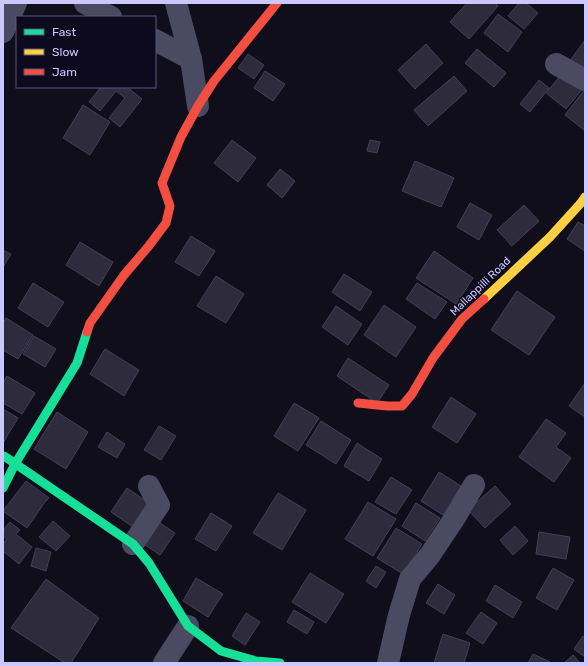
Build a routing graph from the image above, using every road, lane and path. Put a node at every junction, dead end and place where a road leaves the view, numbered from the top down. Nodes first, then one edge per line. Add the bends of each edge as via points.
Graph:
1 (16, 3) edge
2 (85, 3) edge
3 (176, 3) edge
4 (277, 3) edge
5 (110, 16) edge
6 (3, 32) edge
7 (156, 41) edge
8 (191, 59) junction
9 (556, 64) dead end
10 (585, 80) edge
11 (198, 106) junction
12 (585, 196) edge
13 (358, 403) dead end
14 (3, 455) edge
15 (15, 464) junction
16 (474, 485) dead end
17 (149, 486) dead end
18 (3, 488) edge
19 (133, 544) junction
20 (188, 626) junction
21 (164, 663) edge
22 (280, 663) edge
23 (388, 663) edge

1 - 6 street
2 - 5 street
3 - 8 street
4 - 11 street via 214,81
7 - 8 street
8 - 11 street
9 - 10 street
11 - 15 street via 181,137 162,183 170,206 166,222 90,323 77,363
12 - 13 street, Mallappilli Road via 550,237 462,319 432,358 412,394 402,406
14 - 15 street
15 - 18 street
15 - 19 street
16 - 23 street via 430,556 410,579
17 - 19 street via 159,505
19 - 20 street via 149,563
20 - 21 street
20 - 22 street via 221,651 256,661

